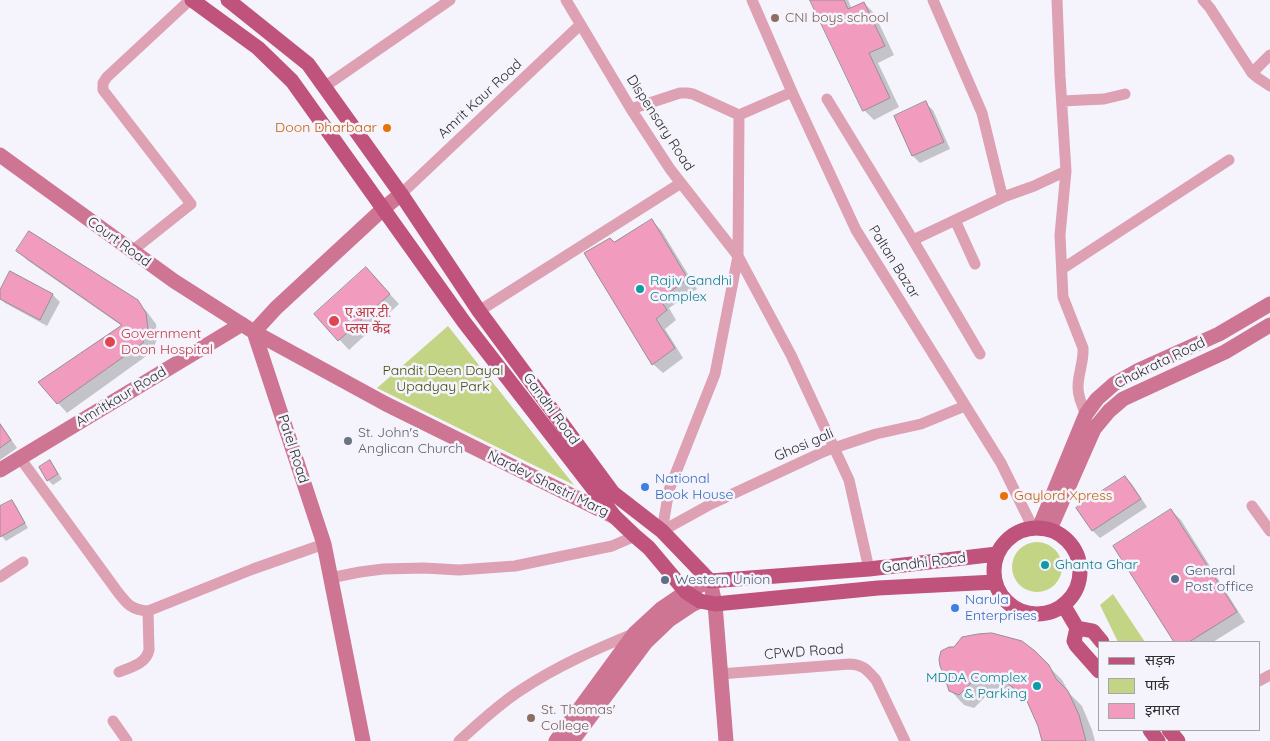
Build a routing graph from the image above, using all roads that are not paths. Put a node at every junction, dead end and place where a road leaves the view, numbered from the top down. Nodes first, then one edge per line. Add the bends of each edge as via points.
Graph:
1 (191, 0) edge
2 (228, 0) edge
3 (450, 0) edge
4 (566, 0) edge
5 (933, 0) edge
6 (1057, 0) edge
7 (1203, 0) edge
8 (755, 3) edge
9 (580, 25) junction
10 (1270, 55) edge
11 (1252, 73) junction
12 (1270, 86) edge
13 (324, 87) junction
14 (792, 92) junction
15 (1125, 94) dead end
16 (827, 99) dead end
17 (1062, 101) junction
18 (631, 109) junction
19 (739, 115) junction
20 (0, 155) edge
21 (1229, 160) dead end
22 (1066, 171) junction
23 (681, 183) junction
24 (401, 194) junction
25 (1006, 196) junction
26 (383, 209) junction
27 (955, 220) junction
28 (913, 240) junction
29 (132, 251) junction
30 (738, 256) junction
31 (975, 264) dead end
32 (1062, 269) junction
33 (1270, 304) edge
34 (479, 311) junction
35 (1270, 325) edge
36 (248, 328) junction
37 (980, 354) dead end
38 (965, 406) junction
39 (1086, 414) junction
40 (835, 448) junction
41 (20, 458) junction
42 (0, 470) edge
43 (1252, 506) dead end
44 (615, 517) junction
45 (1041, 528) junction
46 (662, 531) junction
47 (1270, 531) edge
48 (635, 536) junction
49 (324, 544) junction
50 (998, 554) junction
51 (23, 562) dead end
52 (869, 569) junction
53 (0, 577) edge
54 (330, 578) junction
55 (710, 581) junction
56 (995, 582) junction
57 (686, 592) junction
58 (708, 603) junction
59 (1064, 606) junction
60 (148, 612) junction
61 (1077, 628) junction
62 (635, 633) junction
63 (1101, 641) edge
64 (1098, 670) edge
65 (119, 672) dead end
66 (720, 674) junction
67 (112, 721) dead end
68 (1170, 731) edge
69 (127, 741) edge
70 (364, 741) edge
71 (459, 741) edge
72 (556, 741) edge
73 (572, 741) edge
74 (726, 741) edge
75 (905, 741) edge
76 (1178, 741) edge

1 - 26 main road, Gandhi Road via 258,48 292,81
1 - 29 street via 103,83 104,90 191,204
2 - 13 main road, Gandhi Road via 308,64
3 - 13 street
4 - 9 street, Dispensary Road
5 - 25 street via 982,113 1002,195
6 - 17 street
7 - 11 street
8 - 14 street, Paltan Bazar
9 - 18 street, Dispensary Road
9 - 24 street, Amrit Kaur Road
10 - 11 street
11 - 12 street
13 - 24 main road, Gandhi Road
14 - 19 street
14 - 38 street, Paltan Bazar via 856,230
15 - 17 street via 1104,99
16 - 28 street
17 - 22 street
18 - 19 street via 687,93
18 - 23 street, Dispensary Road
19 - 30 street
20 - 29 street, Court Road
21 - 32 street
22 - 25 street
22 - 32 street via 1060,235
23 - 30 street, Dispensary Road
23 - 34 street
24 - 26 street
24 - 34 main road, Gandhi Road
25 - 27 street
26 - 36 street via 276,308
26 - 44 main road, Gandhi Road via 464,322
27 - 28 street
27 - 31 street
28 - 37 street
29 - 36 street, Court Road
30 - 40 street, Dispensary Road via 791,355
30 - 46 street via 714,374 668,490
32 - 39 street via 1064,301 1083,348 1078,388
33 - 39 street, Chakrata Road via 1220,334 1114,384 1097,398
34 - 46 main road, Gandhi Road via 613,493
35 - 45 street, Chakrata Road via 1225,352 1123,399 1109,411 1094,429
36 - 41 street, Amritkaur Road
36 - 44 street, Nardev Shastri Marg via 386,404
36 - 49 street, Patel Road
38 - 40 street, Ghosi gali via 921,424
38 - 45 street, Paltan Bazar
39 - 45 street, Chakrata Road
40 - 46 street, Ghosi gali via 711,504
40 - 52 street, Dispensary Road via 850,480
41 - 42 street, Amritkaur Road
41 - 60 street via 128,605
43 - 47 street
44 - 48 main road, Gandhi Road
45 - 50 main road via 1022,530 1012,536
45 - 59 main road via 1062,535 1072,545 1080,563 1079,584
46 - 55 main road, Gandhi Road
48 - 54 street via 612,546 515,566 459,570 382,569
48 - 57 main road, Gandhi Road via 650,548
49 - 54 street, Patel Road
49 - 60 street
50 - 52 main road, Gandhi Road
50 - 56 main road
51 - 53 street
52 - 55 main road, Gandhi Road
54 - 70 street, Patel Road
55 - 57 street
55 - 58 street
56 - 58 main road, Gandhi Road via 878,588
56 - 59 main road via 1010,606 1023,613 1051,613
57 - 58 main road, Gandhi Road
57 - 62 street
58 - 66 street
58 - 73 street via 693,604 669,620 646,642
59 - 61 main road
60 - 65 street via 148,656 141,663
61 - 63 main road via 1093,631
61 - 64 main road via 1076,645
62 - 71 street via 568,662 521,690
62 - 72 street
66 - 74 street
66 - 75 street, CPWD Road via 860,665 876,680
67 - 69 street
68 - 76 main road

